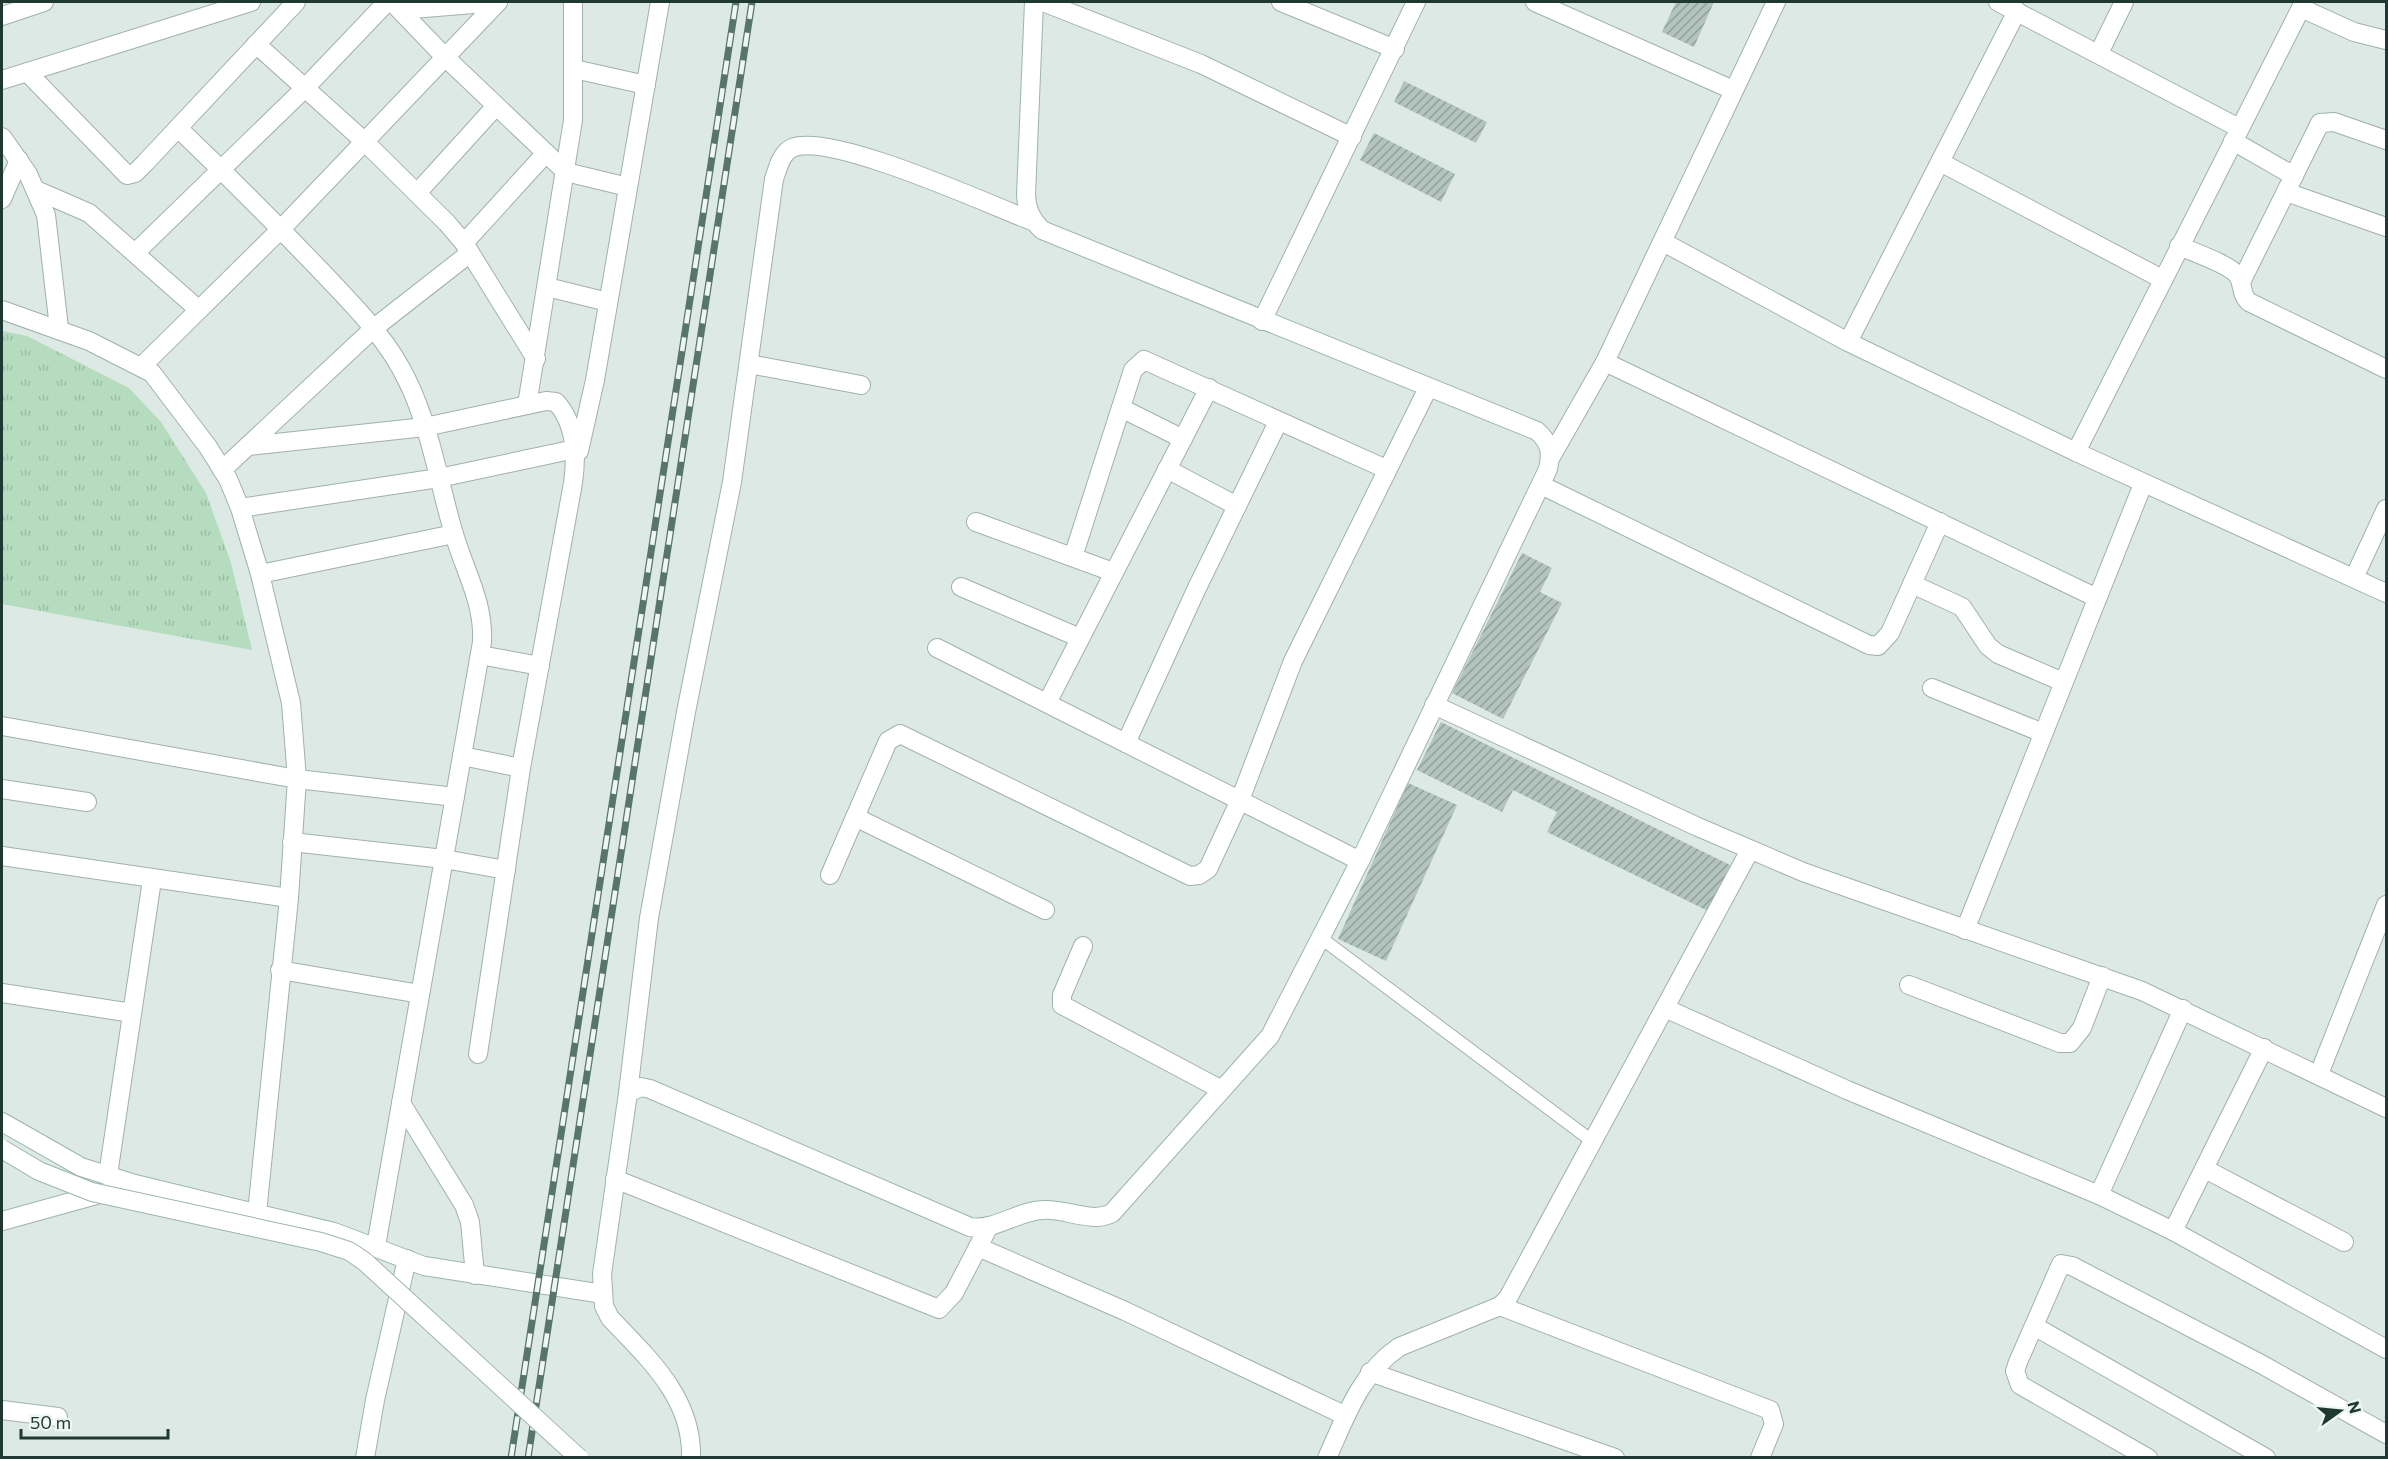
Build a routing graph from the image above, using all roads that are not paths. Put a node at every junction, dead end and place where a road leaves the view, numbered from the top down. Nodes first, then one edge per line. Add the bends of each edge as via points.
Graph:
1 (44, 2) edge
2 (250, 2) edge
3 (296, 2) edge
4 (498, 2) edge
5 (573, 2) edge
6 (660, 2) edge
7 (1034, 2) edge
8 (1043, 2) edge
9 (1281, 2) edge
10 (1416, 2) edge
11 (1535, 2) edge
12 (1776, 2) edge
13 (1998, 2) edge
14 (2124, 2) edge
15 (393, 4) edge
16 (2303, 5) edge
17 (2017, 11) junction
18 (2, 15) edge
19 (2354, 32) junction
20 (2386, 40) edge
21 (256, 44) junction
22 (1395, 49) junction
23 (2099, 53) junction
24 (2386, 54) edge
25 (445, 57) junction
26 (574, 69) junction
27 (27, 72) junction
28 (2, 80) edge
29 (646, 85) junction
30 (304, 88) junction
31 (1733, 90) junction
32 (496, 106) junction
33 (178, 128) junction
34 (2236, 134) junction
35 (2, 137) edge
36 (1352, 137) junction
37 (2386, 140) edge
38 (365, 142) junction
39 (546, 153) junction
40 (19, 160) junction
41 (1940, 162) junction
42 (220, 169) junction
43 (566, 172) junction
44 (2290, 184) junction
45 (628, 187) junction
46 (36, 190) junction
47 (418, 192) junction
48 (2, 199) edge
49 (1032, 221) junction
50 (2386, 227) edge
51 (281, 229) junction
52 (1663, 242) junction
53 (2180, 246) junction
54 (467, 248) junction
55 (135, 253) junction
56 (2162, 279) junction
57 (2241, 282) junction
58 (547, 287) junction
59 (608, 302) junction
60 (2, 310) edge
61 (199, 310) junction
62 (1262, 321) junction
63 (59, 328) junction
64 (374, 328) junction
65 (1848, 342) junction
66 (536, 359) junction
67 (1605, 362) junction
68 (749, 364) junction
69 (142, 366) junction
70 (2386, 369) edge
71 (861, 385) dead end
72 (1209, 388) junction
73 (1428, 388) junction
74 (527, 405) junction
75 (1121, 408) junction
76 (1278, 422) junction
77 (425, 427) junction
78 (1183, 438) junction
79 (248, 446) junction
80 (2076, 453) junction
81 (576, 455) junction
82 (1552, 455) junction
83 (1167, 469) junction
84 (1386, 469) junction
85 (222, 470) junction
86 (439, 478) junction
87 (2143, 484) junction
88 (1541, 485) junction
89 (1237, 506) junction
90 (240, 508) junction
91 (2386, 509) edge
92 (976, 522) dead end
93 (1940, 522) junction
94 (454, 534) junction
95 (1073, 557) junction
96 (1113, 572) junction
97 (260, 574) junction
98 (2354, 578) junction
99 (1912, 584) junction
100 (961, 587) dead end
101 (2386, 593) edge
102 (2097, 598) junction
103 (1080, 638) junction
104 (937, 648) dead end
105 (480, 655) junction
106 (540, 666) junction
107 (2063, 682) junction
108 (1932, 688) dead end
109 (1047, 703) junction
110 (1434, 705) junction
111 (2, 726) edge
112 (2043, 733) junction
113 (1126, 742) junction
114 (462, 756) junction
115 (521, 768) junction
116 (297, 779) junction
117 (2, 789) edge
118 (455, 797) junction
119 (1240, 800) junction
120 (87, 802) dead end
121 (855, 817) junction
122 (292, 842) junction
123 (1750, 850) junction
124 (2, 856) edge
125 (444, 859) junction
126 (1360, 861) junction
127 (506, 870) junction
128 (830, 875) dead end
129 (152, 880) junction
130 (289, 898) junction
131 (2386, 904) edge
132 (1045, 910) dead end
133 (1965, 930) junction
134 (1322, 938) junction
135 (1083, 946) dead end
136 (280, 970) junction
137 (2102, 976) junction
138 (1909, 985) dead end
139 (2, 993) edge
140 (420, 994) junction
141 (1667, 1009) junction
142 (2183, 1009) junction
143 (132, 1013) junction
144 (2264, 1048) junction
145 (478, 1054) dead end
146 (2319, 1074) junction
147 (1220, 1089) junction
148 (628, 1093) junction
149 (401, 1103) junction
150 (2386, 1108) edge
151 (2, 1122) edge
152 (1592, 1141) junction
153 (2, 1149) edge
154 (2205, 1170) junction
155 (108, 1175) junction
156 (615, 1179) junction
157 (135, 1184) junction
158 (2099, 1195) junction
159 (257, 1214) junction
160 (2, 1221) edge
161 (989, 1226) junction
162 (2173, 1231) junction
163 (2344, 1242) dead end
164 (376, 1246) junction
165 (978, 1246) junction
166 (407, 1259) junction
167 (475, 1275) junction
168 (603, 1294) junction
169 (1500, 1306) junction
170 (2034, 1326) junction
171 (2386, 1349) edge
172 (1370, 1372) junction
173 (2, 1410) edge
174 (1346, 1416) junction
175 (58, 1417) dead end
176 (2386, 1434) edge
177 (1584, 1453) edge
178 (365, 1458) edge
179 (579, 1458) edge
180 (691, 1458) edge
181 (1327, 1458) edge
182 (1615, 1458) edge
183 (1760, 1458) edge
184 (2148, 1458) edge
185 (2266, 1458) edge

1 - 18 street
2 - 27 street
3 - 21 street
4 - 15 street
4 - 25 street
5 - 26 street
6 - 29 street
7 - 49 street via 1026,195
8 - 36 street via 1201,64
9 - 22 street
10 - 22 street
11 - 31 street
12 - 31 street
13 - 17 street
14 - 23 street
15 - 25 street
15 - 30 street
16 - 19 street
16 - 34 street
17 - 23 street
17 - 41 street
19 - 20 street
19 - 24 street
21 - 30 street
21 - 33 street
22 - 36 street
23 - 34 street
25 - 32 street
25 - 38 street
26 - 29 street
26 - 43 street
27 - 28 street
27 - 33 street via 128,175 135,173
29 - 45 street
30 - 38 street
30 - 42 street
31 - 52 street
32 - 39 street
32 - 47 street
33 - 42 street
34 - 44 street
34 - 53 street
35 - 40 street
36 - 62 street
37 - 44 street via 2334,122 2320,123
38 - 47 street
38 - 51 street
39 - 43 street
39 - 54 street
40 - 46 street
40 - 48 street
41 - 56 street
41 - 65 street
42 - 51 street
42 - 55 street
43 - 45 street
43 - 58 street
44 - 50 street
44 - 57 street
45 - 59 street
46 - 55 street via 88,213
46 - 63 street via 46,215
47 - 54 street
49 - 62 street via 1042,230
49 - 68 street via 870,159 802,144 789,148 774,179
51 - 61 street
51 - 64 street
52 - 65 street
52 - 67 street
53 - 56 street
53 - 57 street via 2233,271
54 - 64 street
54 - 66 street
55 - 61 street
56 - 80 street
57 - 70 street via 2243,297 2248,302
58 - 59 street
58 - 66 street
59 - 81 street
60 - 63 street
61 - 69 street
62 - 73 street
63 - 69 street
64 - 77 street via 408,381
64 - 79 street
65 - 80 street
66 - 74 street
67 - 82 street
67 - 93 street
68 - 71 street
68 - 148 street via 732,482 649,918
69 - 85 street via 161,382
72 - 75 street via 1144,360 1133,370
72 - 76 street
72 - 78 street
73 - 82 street via 1537,431 1548,441
73 - 84 street
74 - 77 street
74 - 81 street via 556,402 564,410
75 - 78 street
75 - 95 street
76 - 84 street
76 - 89 street
77 - 79 street
77 - 86 street
78 - 83 street
79 - 85 street
80 - 87 street
81 - 86 street
81 - 106 street
82 - 88 street
83 - 89 street
83 - 96 street
84 - 119 street via 1293,661
85 - 90 street
86 - 90 street
86 - 94 street
87 - 98 street
87 - 102 street
88 - 99 street via 1869,645 1878,646 1890,633
88 - 110 street
89 - 113 street
90 - 97 street
91 - 98 street
92 - 95 street
93 - 99 street
93 - 102 street
94 - 97 street
94 - 105 street via 480,606
95 - 96 street
96 - 103 street
97 - 116 street via 291,703
98 - 101 street
99 - 107 street via 1962,607 1988,646 1998,654
100 - 103 street
102 - 107 street
103 - 109 street
104 - 109 street
105 - 106 street
105 - 114 street
106 - 115 street
107 - 112 street
108 - 112 street
109 - 113 street
110 - 123 street
110 - 126 street
111 - 116 street
112 - 133 street
113 - 119 street
114 - 115 street
114 - 118 street
115 - 127 street
116 - 118 street
116 - 122 street
117 - 120 street
118 - 125 street
119 - 121 street via 1208,869 1190,876 900,734 888,741
119 - 126 street
121 - 128 street
121 - 132 street
122 - 125 street
122 - 130 street
123 - 133 street
123 - 141 street
124 - 129 street
125 - 127 street
125 - 140 street
126 - 134 street
127 - 145 street
129 - 130 street
129 - 143 street
130 - 136 street
131 - 146 street
133 - 137 street
134 - 147 street via 1270,1036
134 - 152 lane
135 - 147 street via 1062,995 1062,1005
136 - 140 street
136 - 159 street
137 - 138 street via 2082,1028 2070,1043 2060,1043
137 - 142 street
139 - 143 street
140 - 149 street
141 - 152 street
141 - 158 street
142 - 144 street
142 - 158 street
143 - 155 street
144 - 146 street
144 - 154 street
146 - 150 street
147 - 161 street via 1112,1214 1095,1218 1062,1210 1032,1210
148 - 156 street
148 - 161 street via 641,1087 650,1089 970,1227
149 - 164 street
149 - 167 street via 464,1205
151 - 155 street via 81,1167
152 - 169 street via 1508,1298
153 - 179 street, bridge via 49,1175 92,1192 349,1251
154 - 162 street
154 - 163 street
155 - 157 street
156 - 165 street via 939,1309 954,1293
156 - 168 street via 602,1274
157 - 159 street
157 - 160 street
158 - 162 street
159 - 164 street
161 - 165 street
162 - 171 street
164 - 166 street
165 - 174 street
166 - 167 street
166 - 178 street
167 - 168 street
168 - 180 street via 610,1318 677,1396 692,1441
169 - 172 street via 1399,1347
169 - 183 street via 1770,1410 1774,1424
170 - 176 street via 2058,1269 2066,1263
170 - 184 street via 2015,1371 2020,1385
170 - 185 street
172 - 174 street
172 - 177 street
173 - 175 street
174 - 181 street
177 - 182 street

